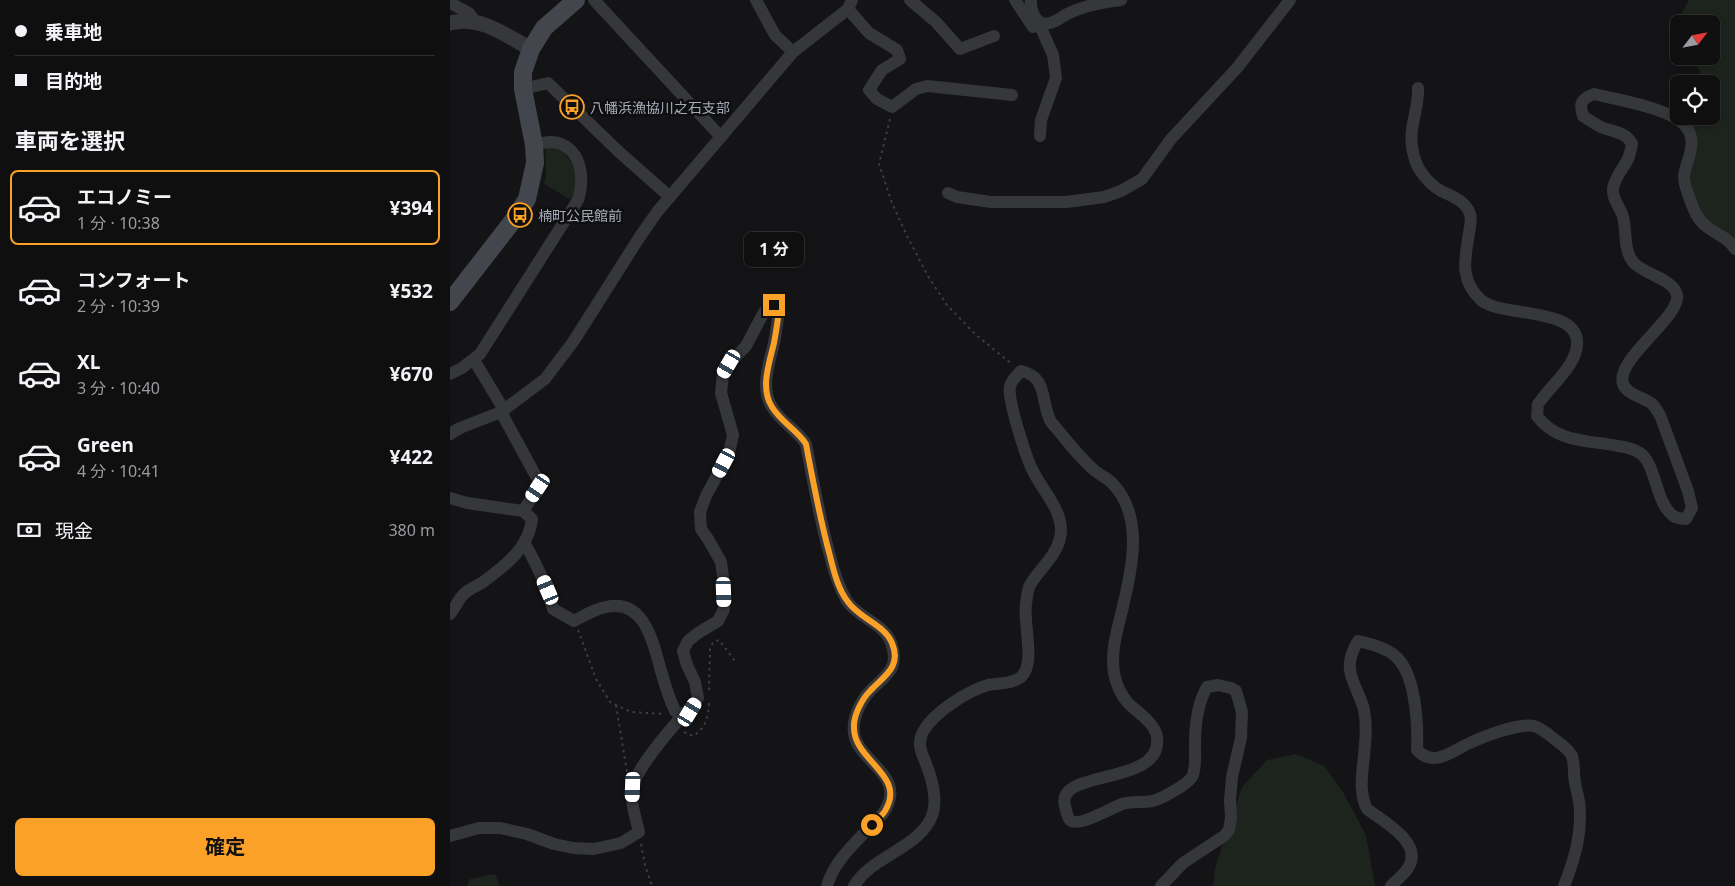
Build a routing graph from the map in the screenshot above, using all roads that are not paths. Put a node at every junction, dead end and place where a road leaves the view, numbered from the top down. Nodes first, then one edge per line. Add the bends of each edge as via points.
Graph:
1 (576, 0) edge
2 (594, 0) edge
3 (756, 0) edge
4 (910, 0) edge
5 (1015, 0) edge
6 (1031, 0) edge
7 (1121, 0) edge
8 (1290, 0) edge
9 (450, 3) edge
10 (850, 4) edge
11 (475, 21) junction
12 (450, 23) edge
13 (1043, 30) junction
14 (994, 36) dead end
15 (531, 49) junction
16 (793, 52) junction
17 (1418, 88) dead end
18 (523, 90) junction
19 (1012, 95) dead end
20 (721, 136) junction
21 (1040, 136) dead end
22 (534, 145) junction
23 (948, 193) dead end
24 (670, 197) junction
25 (1735, 249) edge
26 (450, 302) edge
27 (474, 360) junction
28 (450, 374) edge
29 (503, 411) junction
30 (450, 434) edge
31 (450, 498) edge
32 (523, 511) junction
33 (525, 544) junction
34 (450, 614) edge
35 (680, 718) junction
36 (450, 836) edge
37 (827, 886) edge
38 (854, 886) edge
39 (1161, 886) edge
40 (1391, 886) edge
41 (1564, 886) edge

1 - 15 main road via 544,28
2 - 20 street
3 - 16 street via 776,35
4 - 14 street via 960,49
5 - 13 street via 1038,36
6 - 13 street via 1030,6
7 - 13 street via 1069,13
8 - 23 street via 1237,68 1171,139 1142,178 1121,191 1104,197 1066,202 991,202
9 - 11 street via 469,13
10 - 16 street
10 - 19 street via 870,33 897,50 900,59 882,70 869,90 877,99 892,106 927,86
11 - 12 street
11 - 15 street
13 - 21 street via 1053,55 1056,78 1041,120
15 - 18 main road via 523,72
16 - 20 street
17 - 25 street via 1411,129 1413,154 1430,183 1455,197 1470,214 1464,260 1469,286 1474,294 1485,303 1563,321 1574,330 1576,352 1538,405 1537,416 1555,433 1574,440 1588,440 1641,453 1668,509 1675,517 1686,520 1692,508 1688,491 1660,415 1653,405 1627,390 1623,384 1629,363 1674,309 1678,297 1674,287 1634,263 1627,251 1623,216 1612,190 1632,144 1624,134 1583,116 1580,108 1586,97 1594,94 1662,111 1687,127 1692,139 1684,179 1696,214 1709,230
18 - 22 main road
18 - 24 street via 548,83
20 - 24 street
22 - 26 main road via 535,163 527,199
22 - 27 street via 561,143 570,150 582,174 582,187 578,200
24 - 29 street via 638,238 558,363 545,379
27 - 28 street
27 - 29 street
29 - 30 street
29 - 32 street via 538,480 538,488
31 - 32 street
32 - 33 street via 532,519 531,532
33 - 34 street via 502,567 463,594
33 - 35 street via 545,582 553,609 574,621 607,606 625,607 639,616 649,631 668,696
35 - 36 street via 639,773 632,798 639,832 621,843 594,849 573,848 500,828 479,828
35 - 37 street via 690,712 698,698 683,651 688,641 718,621 724,609 721,562 701,530 700,512 729,453 733,435 721,393 723,374 746,346 764,312 774,305 779,309 766,376 771,406 806,444 836,579 848,602 886,634 892,644 894,659 892,669 864,699 854,728 855,739 864,754 888,782 890,800 885,811 834,869
38 - 39 street via 867,870 914,839 930,820 935,791 920,753 923,730 968,693 1018,680 1028,662 1027,594 1030,585 1054,554 1062,526 1032,471 1012,409 1010,387 1021,371 1031,373 1039,382 1051,422 1094,470 1113,484 1130,516 1133,556 1115,636 1114,672 1127,702 1151,724 1158,743 1154,754 1136,769 1075,787 1066,795 1064,802 1068,819 1082,822 1128,802 1151,801 1167,796 1190,780 1195,766 1196,721 1202,694 1207,687 1218,685 1236,691 1242,712 1241,738 1232,777 1229,830 1183,863
40 - 41 street via 1408,868 1412,856 1409,844 1364,804 1364,708 1352,680 1349,663 1358,641 1373,644 1394,655 1403,665 1416,711 1417,750 1421,754 1442,757 1470,742 1521,726 1544,730 1568,750 1579,800 1580,828

